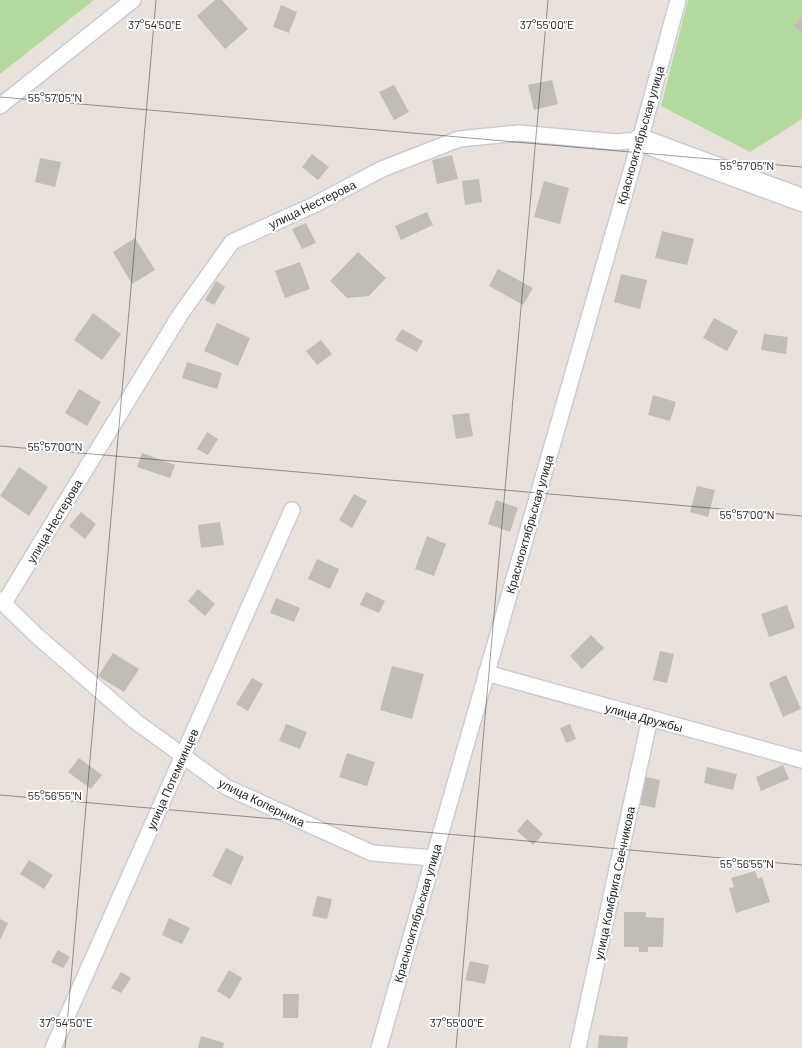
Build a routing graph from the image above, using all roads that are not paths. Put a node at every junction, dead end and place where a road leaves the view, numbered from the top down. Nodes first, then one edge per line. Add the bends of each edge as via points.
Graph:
1 (133, 0) edge
2 (678, 0) edge
3 (0, 106) edge
4 (640, 140) junction
5 (802, 200) edge
6 (292, 510) dead end
7 (2, 602) edge
8 (486, 673) junction
9 (650, 718) junction
10 (183, 756) junction
11 (802, 760) edge
12 (433, 858) junction
13 (53, 1048) edge
14 (379, 1048) edge
15 (578, 1048) edge

1 - 3 street
2 - 4 street, Краснооктябрьская улица
4 - 5 street, улица Нестерова
4 - 7 street, улица Нестерова via 616,142 519,133 459,139 382,169 314,205 232,242 180,315
4 - 8 street, Краснооктябрьская улица
6 - 10 street, улица Потемкинцев
7 - 10 street, улица Коперника via 135,722
8 - 9 street, улица Дружбы
8 - 12 street, Краснооктябрьская улица
9 - 11 street, улица Дружбы
9 - 15 street, улица Комбрига Свечникова
10 - 12 street, улица Коперника via 226,787 372,852
10 - 13 street, улица Потемкинцев
12 - 14 street, Краснооктябрьская улица

